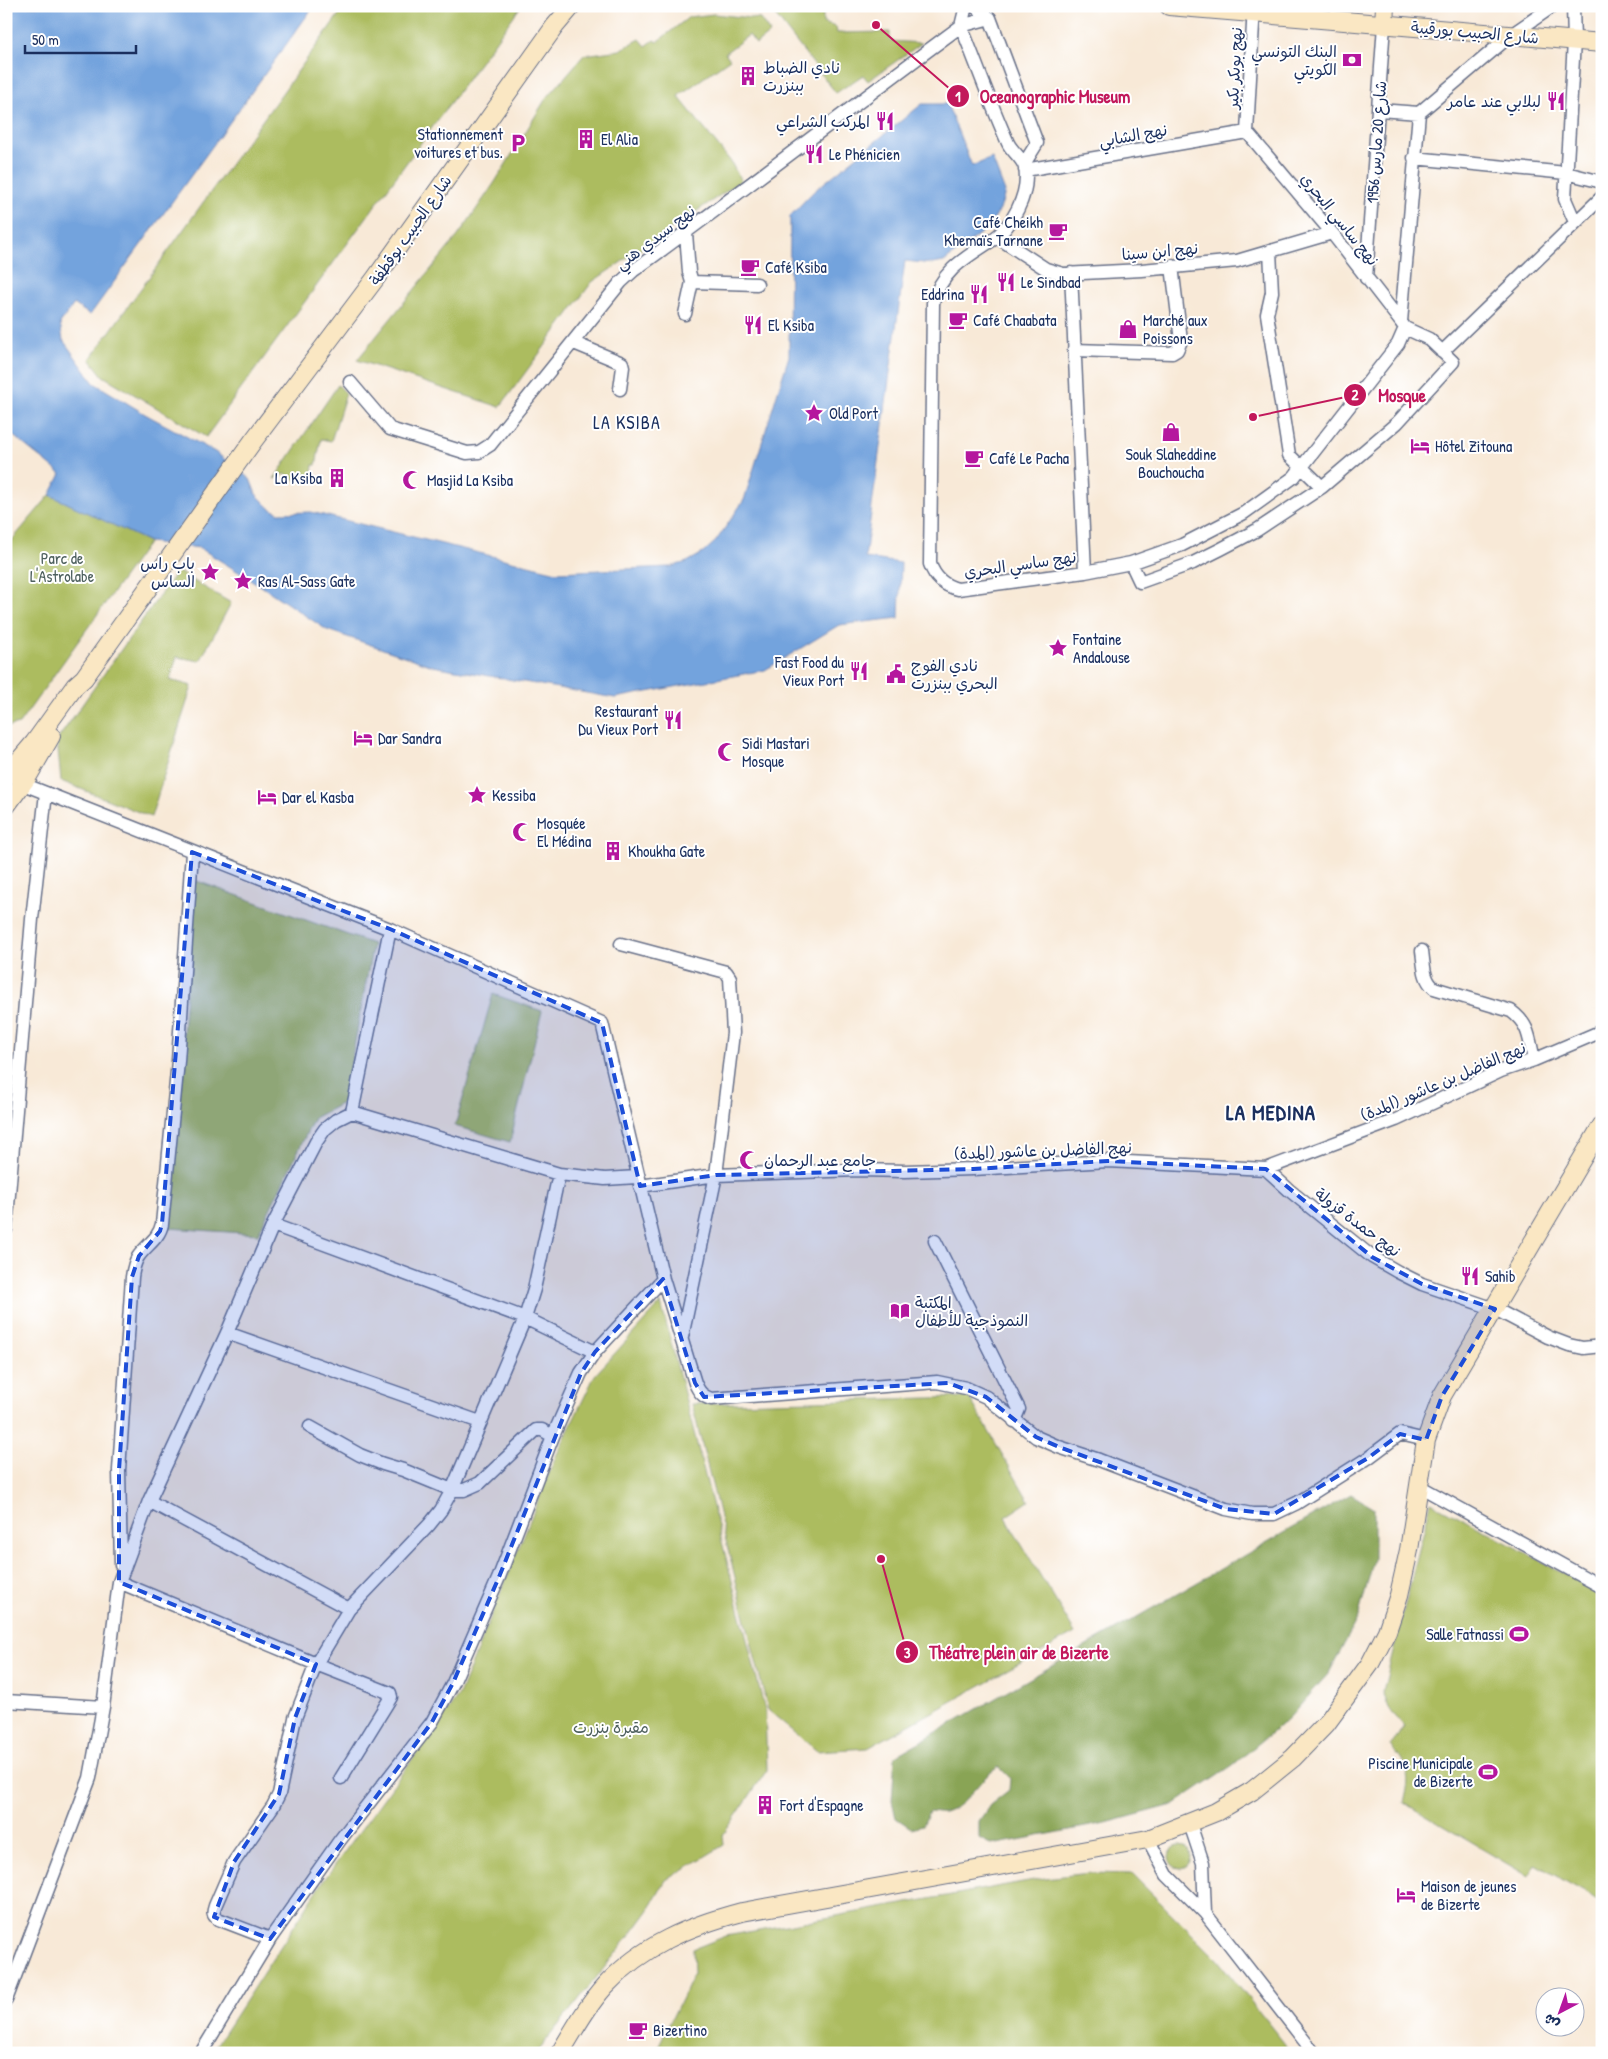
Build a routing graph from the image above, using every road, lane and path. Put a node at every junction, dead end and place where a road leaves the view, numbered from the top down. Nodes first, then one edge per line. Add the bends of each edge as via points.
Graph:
1 (966, 6) edge
2 (974, 6) edge
3 (1169, 6) edge
4 (1385, 6) edge
5 (1553, 6) edge
6 (1573, 6) edge
7 (566, 9) edge
8 (1254, 10) edge
9 (990, 18) junction
10 (1384, 25) junction
11 (961, 26) junction
12 (1511, 35) junction
13 (1574, 41) junction
14 (1602, 44) edge
15 (1379, 110) junction
16 (1419, 113) junction
17 (1247, 132) junction
18 (1414, 158) junction
19 (1024, 167) junction
20 (1566, 173) junction
21 (1602, 182) edge
22 (1602, 197) edge
23 (1575, 222) junction
24 (686, 232) junction
25 (1332, 233) junction
26 (997, 237) junction
27 (1270, 252) junction
28 (1172, 266) junction
29 (1071, 273) junction
30 (1366, 278) junction
31 (692, 282) junction
32 (757, 284) dead end
33 (685, 314) dead end
34 (1403, 325) junction
35 (574, 343) junction
36 (1074, 350) junction
37 (1442, 352) junction
38 (350, 382) dead end
39 (620, 388) dead end
40 (1302, 469) junction
41 (1322, 487) junction
42 (1131, 563) junction
43 (1085, 572) junction
44 (84, 678) junction
45 (6, 775) edge
46 (46, 793) junction
47 (13, 794) edge
48 (192, 852) junction
49 (390, 929) junction
50 (621, 944) dead end
51 (1422, 951) dead end
52 (1602, 1031) edge
53 (1534, 1060) junction
54 (352, 1112) junction
55 (1602, 1125) edge
56 (1266, 1169) junction
57 (559, 1174) junction
58 (716, 1175) junction
59 (638, 1181) junction
60 (273, 1225) junction
61 (6, 1230) edge
62 (935, 1241) dead end
63 (663, 1279) junction
64 (1495, 1310) junction
65 (525, 1318) junction
66 (226, 1333) junction
67 (682, 1339) junction
68 (1602, 1346) edge
69 (595, 1352) junction
70 (1014, 1421) junction
71 (480, 1422) junction
72 (310, 1427) dead end
73 (553, 1436) junction
74 (1426, 1440) junction
75 (1419, 1486) junction
76 (452, 1490) junction
77 (149, 1501) junction
78 (120, 1576) junction
79 (1602, 1587) edge
80 (349, 1609) junction
81 (316, 1664) junction
82 (6, 1701) edge
83 (103, 1708) junction
84 (341, 1778) dead end
85 (1190, 1824) junction
86 (1148, 1839) junction
87 (1205, 1913) junction
88 (270, 1939) junction
89 (6, 2000) edge
90 (201, 2053) edge
91 (560, 2053) edge
92 (1314, 2053) edge

1 - 11 street
2 - 9 street
3 - 8 street, شارع الحبيب بورقيبة
4 - 10 street, شارع 20 مارس 1956
5 - 12 street
6 - 13 street
7 - 44 street, شارع الحبيب بوقطفة via 375,279 253,441
8 - 10 street, شارع الحبيب بورقيبة
8 - 17 street, نهج بوبكر بكير
9 - 11 street, نهج سيدي هني
9 - 19 street via 1037,143
10 - 12 street, شارع الحبيب بورقيبة
10 - 15 street, شارع 20 مارس 1956
11 - 19 street via 1009,146
11 - 24 street, نهج سيدي هني
12 - 13 street, شارع الحبيب بورقيبة
12 - 16 street
13 - 14 street, شارع الحبيب بورقيبة
13 - 20 street
15 - 16 street
15 - 30 street, شارع 20 مارس 1956
16 - 18 street
17 - 19 street, نهج الشابي
17 - 25 street, نهج ساسي البحري
18 - 20 street
18 - 34 street
19 - 26 street, نهج ساسي البحري via 1023,193 1017,210
20 - 21 street
20 - 23 street via 1564,200
22 - 23 street
23 - 37 street
24 - 31 street
24 - 35 street, نهج سيدي هني via 621,282
25 - 27 street, نهج ابن سينا
25 - 30 street, نهج ساسي البحري
26 - 29 street, نهج ابن سينا via 1046,269
26 - 43 street, نهج ساسي البحري via 946,276 937,288 933,303 930,564 934,575 948,587 958,589
27 - 28 street, نهج ابن سينا via 1237,261
27 - 40 street via 1272,292 1267,314 1289,454
28 - 29 street, نهج ابن سينا
28 - 36 street via 1181,341 1177,350 1172,353
29 - 36 street
30 - 34 street, نهج ساسي البحري
31 - 32 street
31 - 33 street
34 - 37 street, نهج ساسي البحري via 1429,339
34 - 40 street, نهج ساسي البحري via 1398,344
35 - 38 street, نهج سيدي هني via 490,445 479,452 467,453 390,429
35 - 39 street via 622,363
36 - 43 street
37 - 41 street, نهج ساسي البحري via 1453,362 1397,423
40 - 41 street
40 - 42 street, نهج ساسي البحري via 1244,514 1182,545
41 - 42 street via 1257,530 1193,562 1140,582
42 - 43 street, نهج ساسي البحري
44 - 45 street
44 - 47 street via 81,691
46 - 47 street
46 - 48 street
46 - 61 street
48 - 49 street
48 - 78 street via 178,1060 162,1224 139,1256 132,1277 119,1470
49 - 54 street
49 - 59 street via 602,1023
50 - 58 street via 726,972 730,978 733,1033
51 - 53 street via 1428,984 1511,1011 1520,1018 1525,1023
52 - 53 street, نهج الفاضل بن عاشور (المدة)
53 - 56 street, نهج الفاضل بن عاشور (المدة) via 1501,1071 1396,1120
54 - 57 street, نهج الفاضل بن عاشور (المدة)
54 - 60 street via 325,1129
55 - 64 street
56 - 58 street, نهج الفاضل بن عاشور (المدة) via 1108,1161 905,1172 859,1170
56 - 64 street, نهج حمدة قزولة via 1372,1257 1422,1284
57 - 59 street, نهج الفاضل بن عاشور (المدة)
57 - 65 street
58 - 59 street, نهج الفاضل بن عاشور (المدة)
58 - 67 street
59 - 63 street
60 - 65 street
60 - 66 street
62 - 70 street via 1019,1409
63 - 67 street
63 - 69 street
64 - 68 street, نهج حمدة قزولة via 1569,1345 1583,1348
64 - 74 street via 1442,1396
65 - 69 street
65 - 71 street
66 - 71 street
66 - 77 street
67 - 70 street via 698,1392 711,1399 937,1382 966,1388 986,1397
69 - 73 street via 581,1373
70 - 74 street via 1036,1437 1059,1447 1226,1509 1252,1514 1274,1514 1297,1503 1400,1434
71 - 76 street
72 - 76 street via 360,1455
73 - 76 street via 536,1430 480,1483 464,1490
73 - 88 street via 499,1577 444,1701 432,1722 340,1840
74 - 75 street
75 - 79 street
75 - 85 street via 1410,1550 1399,1595 1387,1631 1350,1694 1293,1758 1252,1791
76 - 80 street via 429,1525
77 - 78 street
77 - 80 street
78 - 81 street
78 - 83 street
80 - 81 street
81 - 84 street via 392,1694
81 - 88 street via 295,1718 279,1794 234,1862 213,1913 218,1919
82 - 83 street
83 - 89 street via 90,1778
85 - 86 street
85 - 87 street via 1203,1863
86 - 87 street via 1167,1875
86 - 91 street via 742,1912 703,1922 671,1936 634,1960 605,1986
87 - 92 street
88 - 90 street

